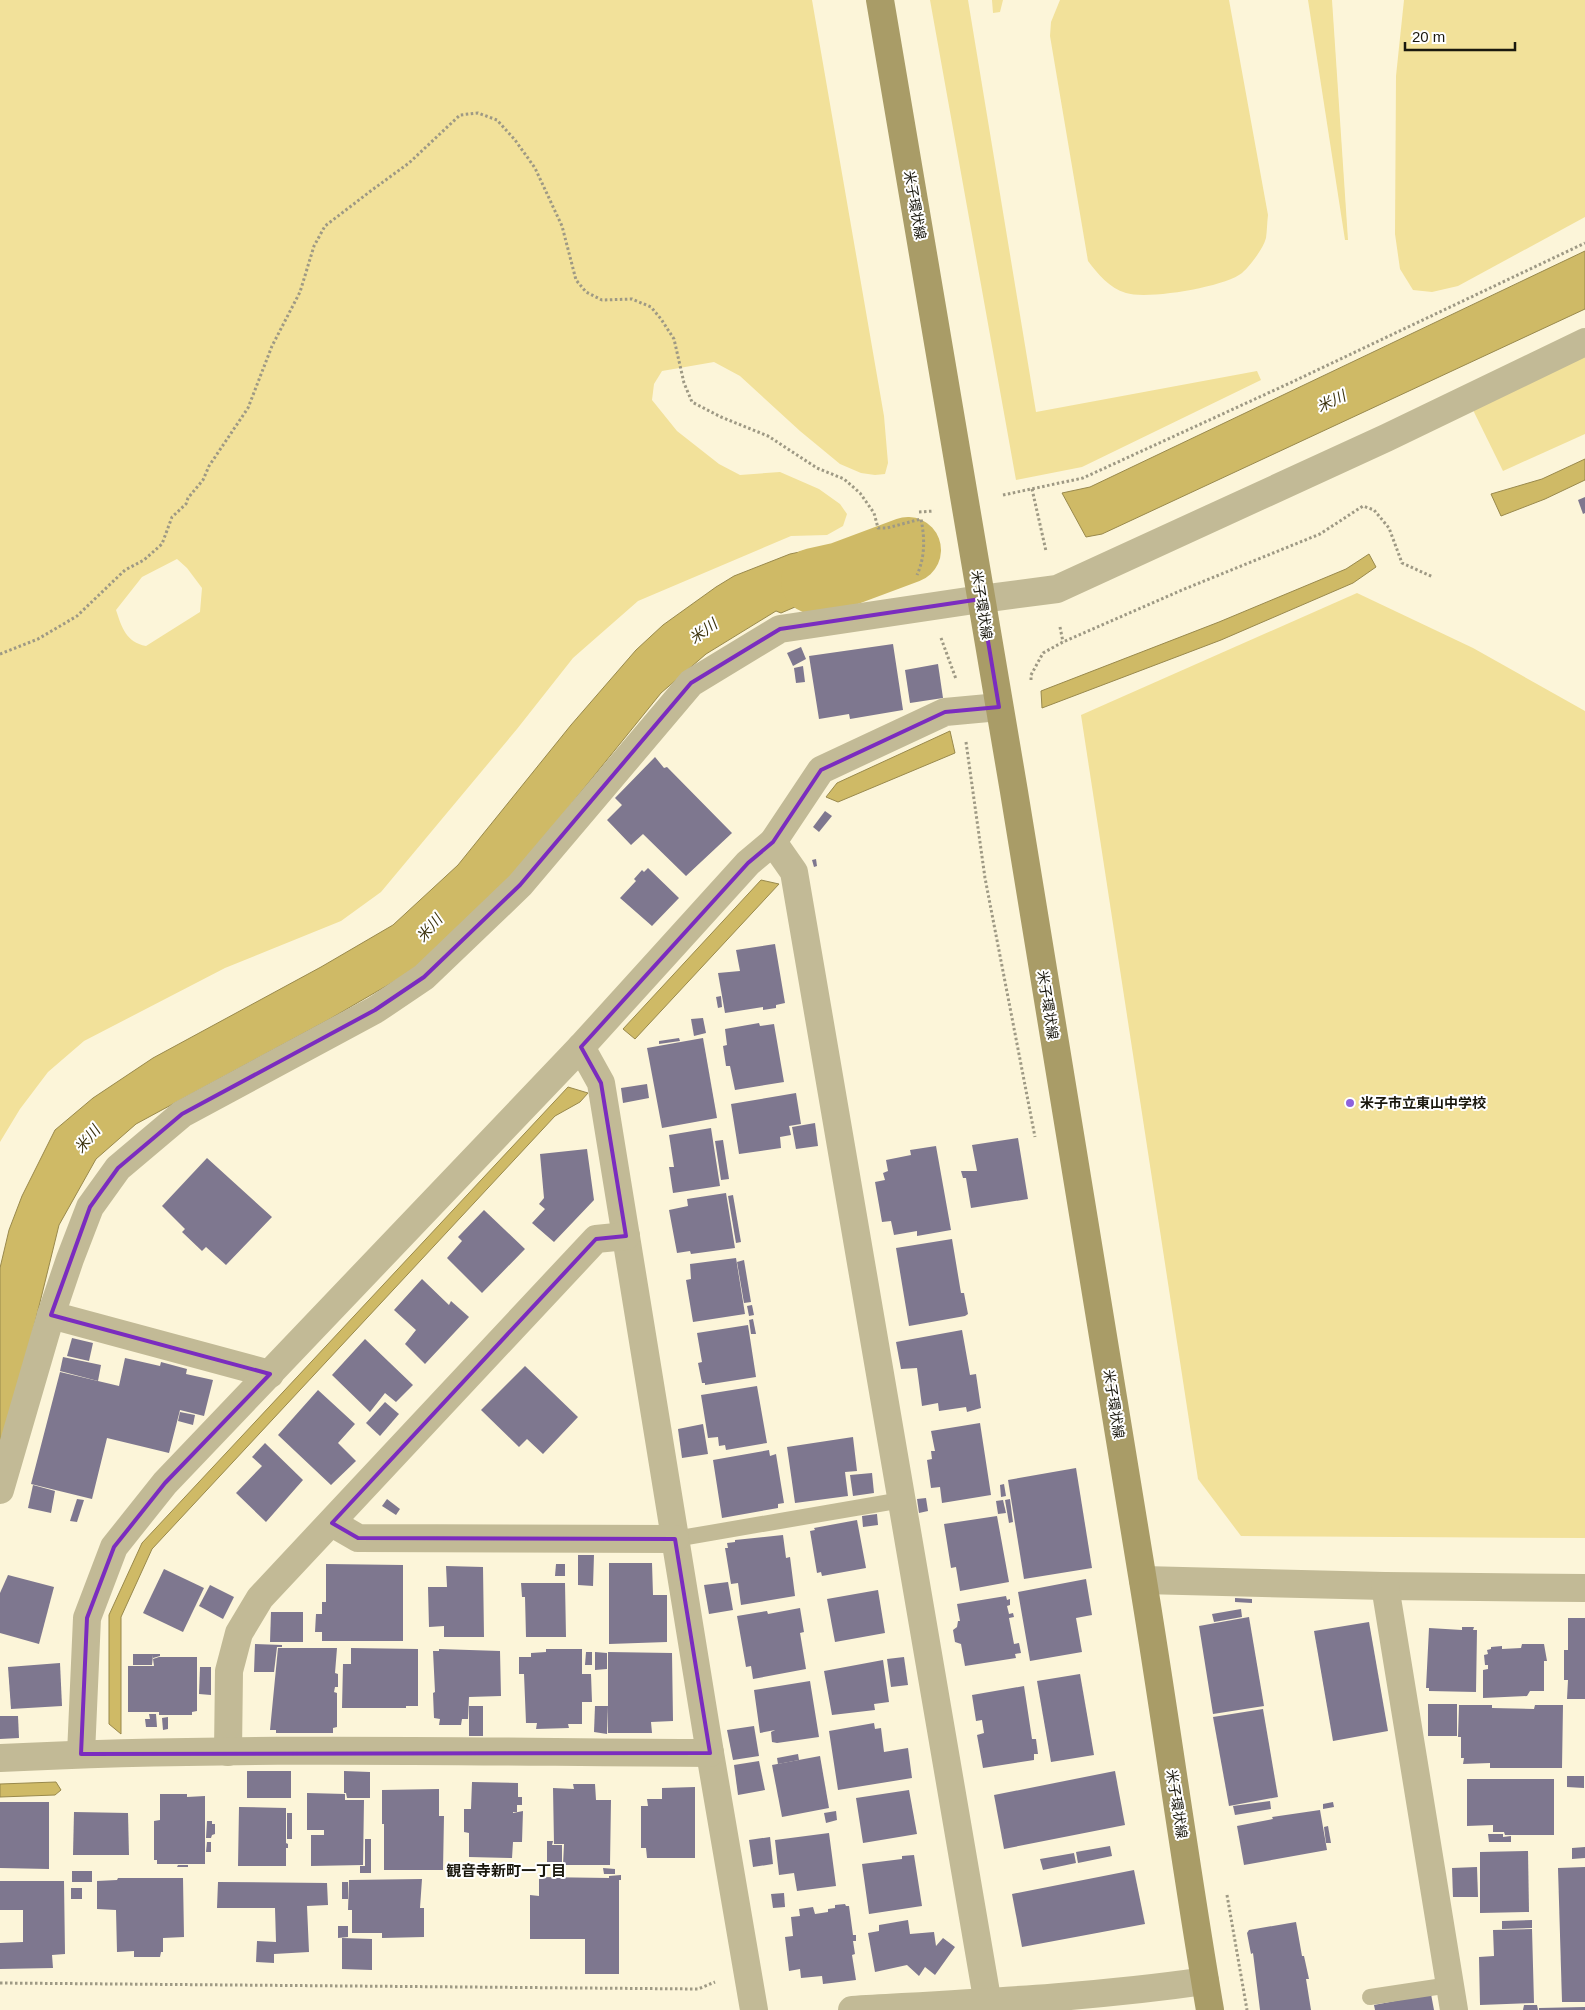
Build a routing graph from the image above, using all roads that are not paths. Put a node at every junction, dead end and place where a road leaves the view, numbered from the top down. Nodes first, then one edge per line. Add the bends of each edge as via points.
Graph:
1 (880, 0) edge
2 (1585, 342) edge
3 (981, 599) junction
4 (999, 708) junction
5 (773, 842) junction
6 (581, 1047) junction
7 (626, 1236) junction
8 (51, 1315) junction
9 (270, 1374) junction
10 (0, 1490) edge
11 (902, 1500) junction
12 (332, 1523) junction
13 (675, 1539) junction
14 (1143, 1580) junction
15 (1385, 1586) junction
16 (1585, 1588) edge
17 (228, 1752) junction
18 (710, 1753) junction
19 (82, 1754) junction
20 (0, 1758) edge
21 (1205, 1981) junction
22 (1370, 1998) dead end
23 (1452, 1998) edge
24 (988, 2006) edge
25 (754, 2010) edge
26 (852, 2010) edge
27 (1210, 2010) edge

1 - 3 main road, 米子環状線
2 - 3 street via 1386,438 1057,589
3 - 4 main road, 米子環状線
3 - 8 street via 780,629 692,683 520,885 424,977 375,1010 182,1114 118,1168 90,1207
4 - 5 street via 945,712 821,770
4 - 14 main road, 米子環状線
5 - 6 street via 748,864
5 - 11 street via 794,872
6 - 7 street via 601,1083
6 - 9 street
7 - 12 street via 596,1239
7 - 13 street
8 - 9 street
8 - 10 street
9 - 19 street via 165,1483 114,1547 86,1618
11 - 13 lane
11 - 24 street
12 - 13 street via 358,1538
12 - 17 street via 260,1598 239,1632 229,1671
13 - 18 street
14 - 15 street
14 - 21 main road, 米子環状線
15 - 16 street
15 - 23 street
17 - 18 street
17 - 19 street
18 - 25 street
19 - 20 street
21 - 24 street
21 - 27 main road, 米子環状線
22 - 23 lane
24 - 26 street

